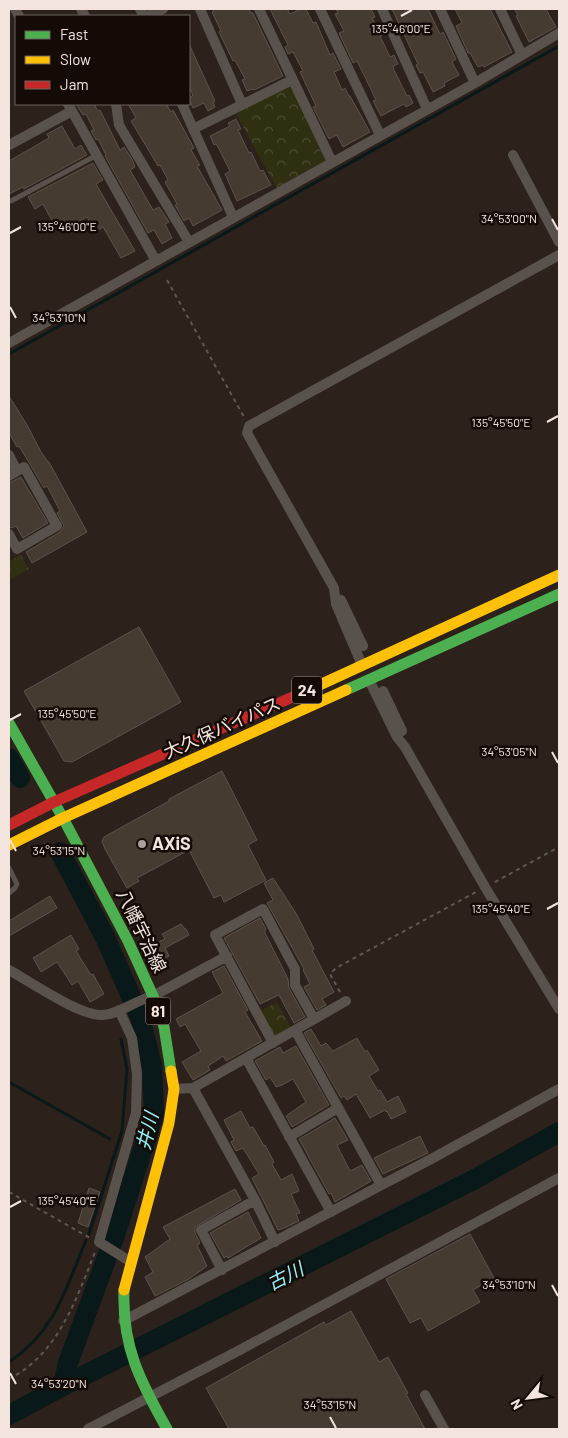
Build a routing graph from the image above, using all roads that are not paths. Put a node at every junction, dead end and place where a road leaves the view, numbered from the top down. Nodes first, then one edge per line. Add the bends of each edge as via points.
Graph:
1 (163, 9) edge
2 (200, 9) edge
3 (259, 9) edge
4 (320, 9) edge
5 (382, 9) edge
6 (440, 9) edge
7 (500, 9) edge
8 (148, 15) edge
9 (559, 33) edge
10 (522, 55) junction
11 (292, 80) junction
12 (475, 83) junction
13 (242, 104) junction
14 (116, 105) edge
15 (182, 105) edge
16 (70, 107) edge
17 (427, 108) junction
18 (193, 129) junction
19 (380, 135) junction
20 (9, 146) edge
21 (98, 155) junction
22 (513, 155) dead end
23 (332, 162) junction
24 (11, 201) dead end
25 (233, 217) junction
26 (189, 242) junction
27 (559, 242) edge
28 (559, 255) edge
29 (156, 261) junction
30 (9, 343) edge
31 (9, 455) edge
32 (13, 473) edge
33 (9, 534) edge
34 (559, 575) edge
35 (334, 588) junction
36 (559, 594) edge
37 (363, 646) dead end
38 (362, 665) junction
39 (369, 680) junction
40 (383, 691) dead end
41 (9, 723) edge
42 (405, 747) junction
43 (54, 802) junction
44 (63, 818) junction
45 (9, 825) edge
46 (9, 845) edge
47 (9, 868) edge
48 (9, 893) edge
49 (227, 956) junction
50 (9, 970) edge
51 (149, 997) junction
52 (346, 1001) road end
53 (559, 1009) edge
54 (119, 1010) junction
55 (314, 1019) junction
56 (295, 1030) junction
57 (273, 1043) junction
58 (246, 1058) junction
59 (193, 1088) junction
60 (559, 1089) edge
61 (174, 1090) junction
62 (338, 1108) junction
63 (289, 1137) junction
64 (559, 1178) edge
65 (381, 1185) junction
66 (255, 1200) junction
67 (331, 1212) junction
68 (275, 1242) junction
69 (131, 1262) junction
70 (222, 1270) junction
71 (124, 1324) junction
72 (148, 1395) junction
73 (425, 1395) dead end
74 (88, 1429) edge
75 (167, 1429) edge
76 (444, 1429) edge

1 - 8 street
2 - 13 street
3 - 11 street
4 - 19 street
5 - 17 street
6 - 12 street
7 - 10 street
9 - 10 street
10 - 12 street
11 - 13 street
11 - 23 street
12 - 17 street
13 - 18 street
14 - 26 street via 119,125
15 - 18 street
16 - 20 street
16 - 21 street
17 - 19 street
18 - 25 street
19 - 23 street
21 - 24 lane
21 - 29 street
22 - 27 street
23 - 25 street
25 - 26 street
26 - 29 street
28 - 35 street via 249,426 247,433
29 - 30 street
31 - 32 street
32 - 33 street via 24,467 57,526 17,549
34 - 38 main road, 大久保バイパス / 24
35 - 37 street
35 - 38 street via 336,604
36 - 39 main road, 大久保バイパス / 24
38 - 43 main road, 大久保バイパス / 24
39 - 42 street
39 - 44 main road, 大久保バイパス / 24
40 - 42 street via 406,740
41 - 43 main road, 八幡宇治線 / 81
42 - 53 street
43 - 44 main road, 八幡宇治線 / 81
43 - 45 main road, 大久保バイパス / 24
44 - 46 main road, 大久保バイパス / 24
44 - 51 main road, 八幡宇治線 / 81 via 128,941
47 - 48 lane via 17,884
49 - 51 street
49 - 55 street via 215,934 263,910 295,969 295,985
49 - 57 street
50 - 54 street via 83,1012 102,1016
51 - 54 street
51 - 61 main road, 八幡宇治線 / 81 via 164,1027
52 - 55 street
54 - 69 street via 132,1038 137,1074 136,1113 98,1242
55 - 56 street
56 - 57 street
56 - 62 street
57 - 58 street
58 - 59 street
58 - 63 street
59 - 61 street
59 - 66 street
60 - 65 street
61 - 69 main road, 八幡宇治線 / 81 via 169,1123
62 - 63 street
62 - 65 street
63 - 67 street
64 - 72 street
65 - 67 street
66 - 68 street
66 - 70 street via 201,1230
67 - 68 street
68 - 70 street
69 - 71 main road, 八幡宇治線 / 81 via 124,1288
70 - 71 street
71 - 72 main road, 八幡宇治線 / 81 via 134,1366
72 - 74 street
72 - 75 main road, 八幡宇治線 / 81
73 - 76 street

